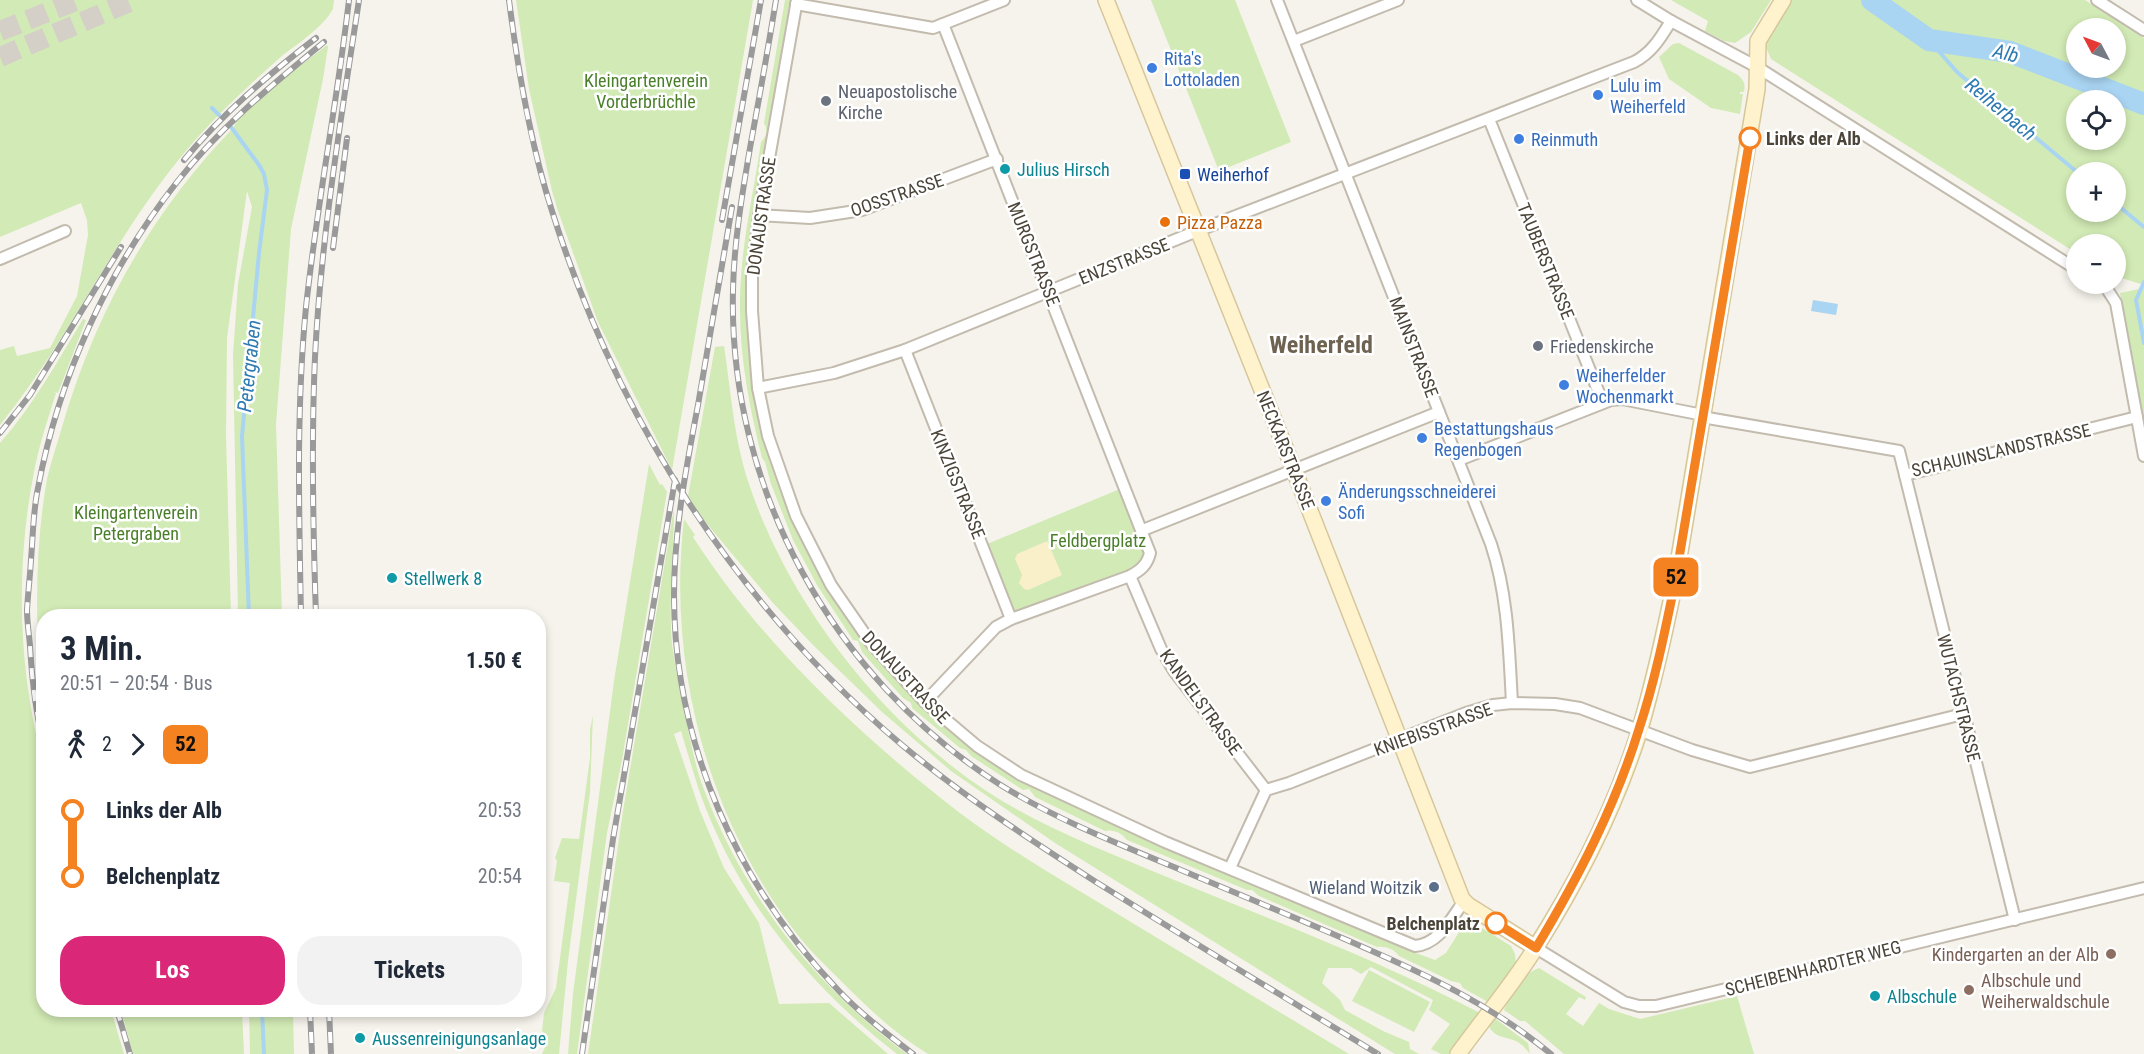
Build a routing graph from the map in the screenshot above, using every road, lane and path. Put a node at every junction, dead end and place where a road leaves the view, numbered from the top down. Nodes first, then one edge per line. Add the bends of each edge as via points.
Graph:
1 (1004, 0) edge
2 (1106, 0) edge
3 (1277, 0) edge
4 (1398, 0) edge
5 (1637, 0) edge
6 (1783, 0) edge
7 (2097, 0) edge
8 (796, 2) edge
9 (1671, 21) junction
10 (943, 24) junction
11 (2144, 30) edge
12 (1294, 41) junction
13 (1757, 67) junction
14 (1489, 118) junction
15 (997, 159) junction
16 (1346, 175) junction
17 (759, 215) junction
18 (65, 231) dead end
19 (1197, 231) junction
20 (0, 259) edge
21 (2066, 263) edge
22 (1049, 291) junction
23 (2109, 294) edge
24 (905, 350) junction
25 (758, 388) junction
26 (1603, 403) junction
27 (1439, 412) junction
28 (1702, 416) junction
29 (2137, 417) junction
30 (2144, 456) edge
31 (1459, 460) junction
32 (1294, 470) junction
33 (1905, 475) junction
34 (1143, 530) junction
35 (1130, 576) junction
36 (1011, 619) junction
37 (925, 702) junction
38 (1512, 703) junction
39 (1963, 714) junction
40 (1639, 729) junction
41 (1400, 740) junction
42 (1266, 790) junction
43 (1230, 868) junction
44 (2144, 888) edge
45 (1464, 901) junction
46 (2015, 920) junction
47 (1536, 948) junction
48 (1458, 1054) edge

1 - 10 street
2 - 19 street, NECKARSTRASSE
3 - 12 street, MAINSTRASSE
4 - 12 street
5 - 9 street
6 - 13 street via 1758,41
7 - 11 street
8 - 10 street via 933,28
8 - 17 street, DONAUSTRASSE
9 - 13 street
9 - 14 street, ENZSTRASSE via 1656,45 1641,59
10 - 15 street, MURGSTRASSE
12 - 16 street, MAINSTRASSE
13 - 21 street
13 - 28 street via 1753,119
14 - 16 street, ENZSTRASSE
14 - 26 street, TAUBERSTRASSE
15 - 17 street, OOSSTRASSE via 862,210 810,218
15 - 22 street, MURGSTRASSE
16 - 19 street, ENZSTRASSE
16 - 27 street, MAINSTRASSE
17 - 25 street, DONAUSTRASSE via 752,292
18 - 20 street
19 - 22 street, ENZSTRASSE
19 - 32 street, NECKARSTRASSE
22 - 24 street, ENZSTRASSE
22 - 34 street, MURGSTRASSE
23 - 29 street via 2116,303
24 - 25 street, ENZSTRASSE via 826,375
24 - 36 street, KINZIGSTRASSE
25 - 37 street, DONAUSTRASSE via 783,482 831,585 871,644
26 - 28 street, SCHAUINSLANDSTRASSE via 1622,399
26 - 31 street, SCHAUINSLANDSTRASSE
27 - 31 street, MAINSTRASSE
27 - 32 street
28 - 33 street, SCHAUINSLANDSTRASSE via 1899,451
28 - 40 street via 1672,594
29 - 30 street
29 - 33 street, SCHAUINSLANDSTRASSE
31 - 38 street, MAINSTRASSE via 1498,566
32 - 34 street
32 - 41 street, NECKARSTRASSE
33 - 39 street, WUTACHSTRASSE
34 - 35 street via 1150,553 1148,563
35 - 36 street
35 - 42 street, KANDELSTRASSE via 1174,671
36 - 37 street via 996,627
37 - 43 street, DONAUSTRASSE via 977,746 1021,776
38 - 40 street, KNIEBISSTRASSE via 1580,708
38 - 41 street, KNIEBISSTRASSE via 1466,713
39 - 40 street, KNIEBISSTRASSE via 1750,767
39 - 46 street, WUTACHSTRASSE
40 - 47 street via 1596,839
41 - 42 street, KNIEBISSTRASSE
41 - 45 street, NECKARSTRASSE
42 - 43 street
43 - 45 street, DONAUSTRASSE via 1415,946 1437,937
44 - 46 street, SCHEIBENHARDTER WEG
45 - 47 street
46 - 47 street, SCHEIBENHARDTER WEG via 1656,1006 1624,1002
47 - 48 street

